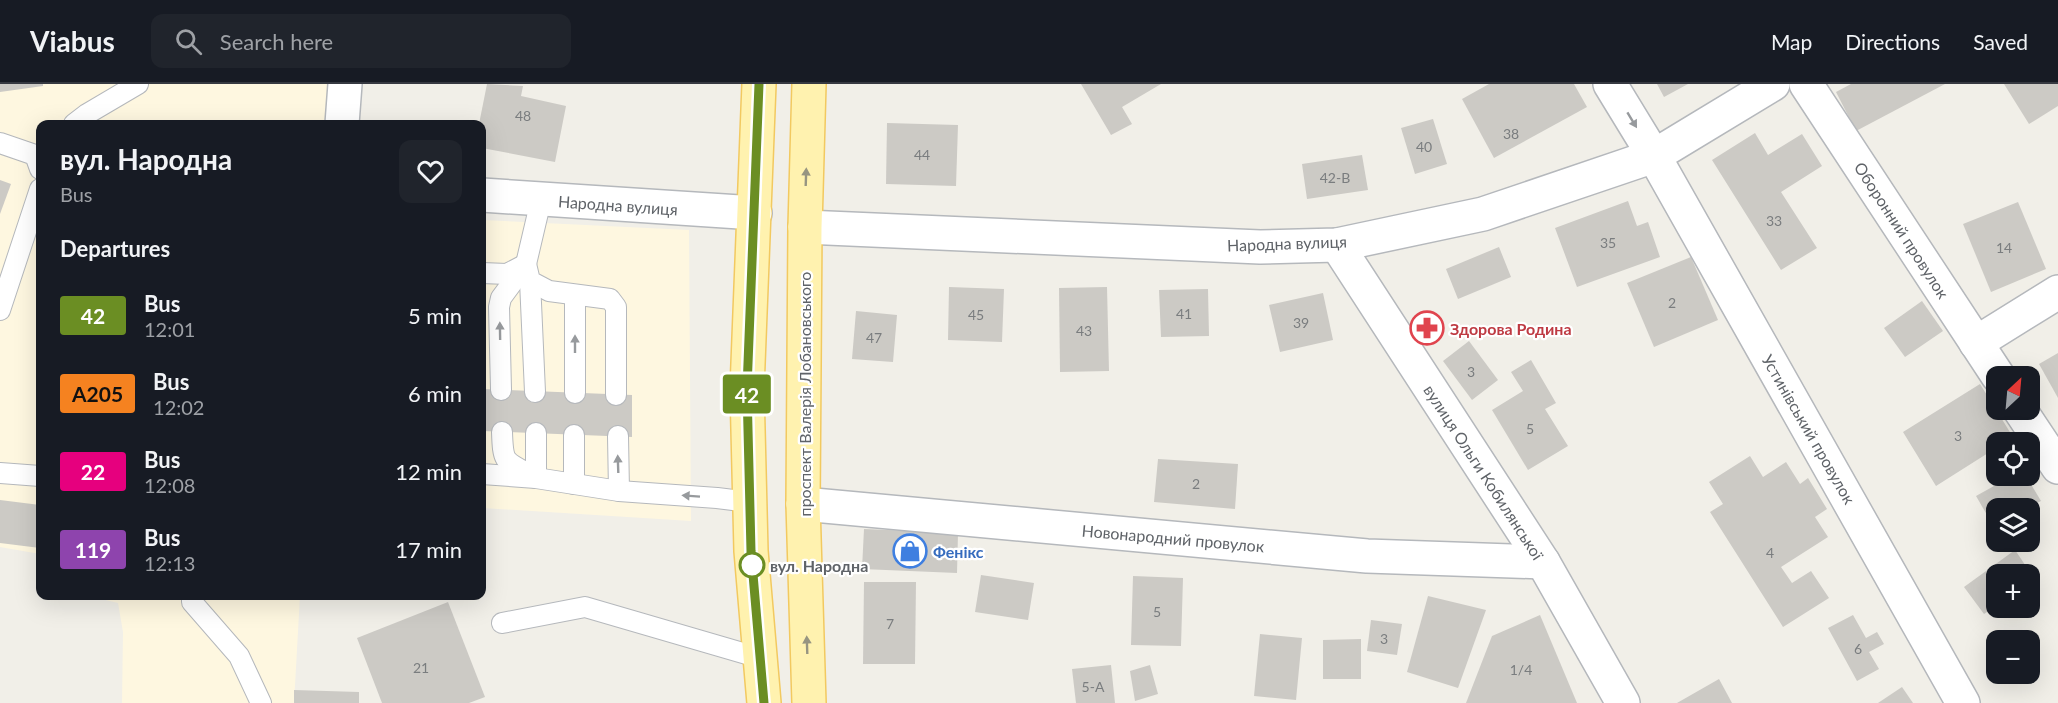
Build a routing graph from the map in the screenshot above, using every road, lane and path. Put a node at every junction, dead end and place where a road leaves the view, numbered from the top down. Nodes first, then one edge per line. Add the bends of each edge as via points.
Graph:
1 (138, 84) edge
2 (345, 84) edge
3 (759, 84) edge
4 (809, 84) edge
5 (1610, 84) edge
6 (1773, 84) edge
7 (1806, 84) edge
8 (79, 120) edge
9 (342, 120) edge
10 (0, 143) edge
11 (1654, 156) junction
12 (36, 157) edge
13 (486, 195) edge
14 (542, 200) junction
15 (36, 201) edge
16 (755, 213) junction
17 (805, 227) junction
18 (1337, 245) junction
19 (486, 273) edge
20 (528, 273) junction
21 (2058, 292) edge
22 (574, 295) junction
23 (0, 310) edge
24 (1976, 343) junction
25 (1991, 366) edge
26 (501, 390) dead end
27 (535, 392) dead end
28 (575, 393) dead end
29 (616, 395) dead end
30 (2027, 420) edge
31 (502, 432) dead end
32 (536, 433) dead end
33 (574, 435) dead end
34 (618, 436) dead end
35 (2058, 467) edge
36 (0, 473) edge
37 (486, 474) edge
38 (36, 476) edge
39 (536, 478) junction
40 (574, 484) junction
41 (619, 491) junction
42 (749, 502) junction
43 (803, 504) junction
44 (1543, 562) junction
45 (192, 600) edge
46 (502, 623) dead end
47 (760, 658) junction
48 (261, 703) edge
49 (764, 703) edge
50 (809, 703) edge
51 (1623, 703) edge
52 (1963, 703) edge

1 - 8 lane
2 - 9 street
3 - 16 main road
17 -> 4 main road, проспект Валерія Лобановського
5 -> 11 street, Устинівський провулок
6 - 11 street, Народна вулиця
7 - 24 street, Оборонний провулок
10 - 12 lane
11 - 18 street, Народна вулиця via 1483,214
11 - 52 street, Устинівський провулок
13 - 14 street, Народна вулиця
14 - 16 street, Народна вулиця
14 - 20 lane
15 - 23 lane
16 - 42 main road via 747,389
17 - 18 street, Народна вулиця via 1260,247
17 - 43 main road, проспект Валерія Лобановського
18 - 44 street, вулиця Ольги Кобилянської
19 - 20 lane
20 - 22 lane via 549,291
26 -> 20 lane via 501,298
20 - 27 lane
21 - 24 street
28 -> 22 lane
22 - 29 lane via 610,299 616,307
24 - 25 street, Оборонний провулок
30 - 35 street
31 - 39 lane via 503,455 509,464
32 - 39 lane
33 - 40 lane
41 -> 34 lane
36 - 38 lane
37 - 39 lane
39 - 40 lane
40 - 41 lane
42 -> 41 lane
42 - 47 main road
43 - 44 street, Новонародний провулок via 1367,556
50 -> 43 main road, проспект Валерія Лобановського
44 - 51 street, вулиця Ольги Кобилянської
45 - 48 lane via 239,656
46 - 47 lane via 585,608
47 - 49 main road

